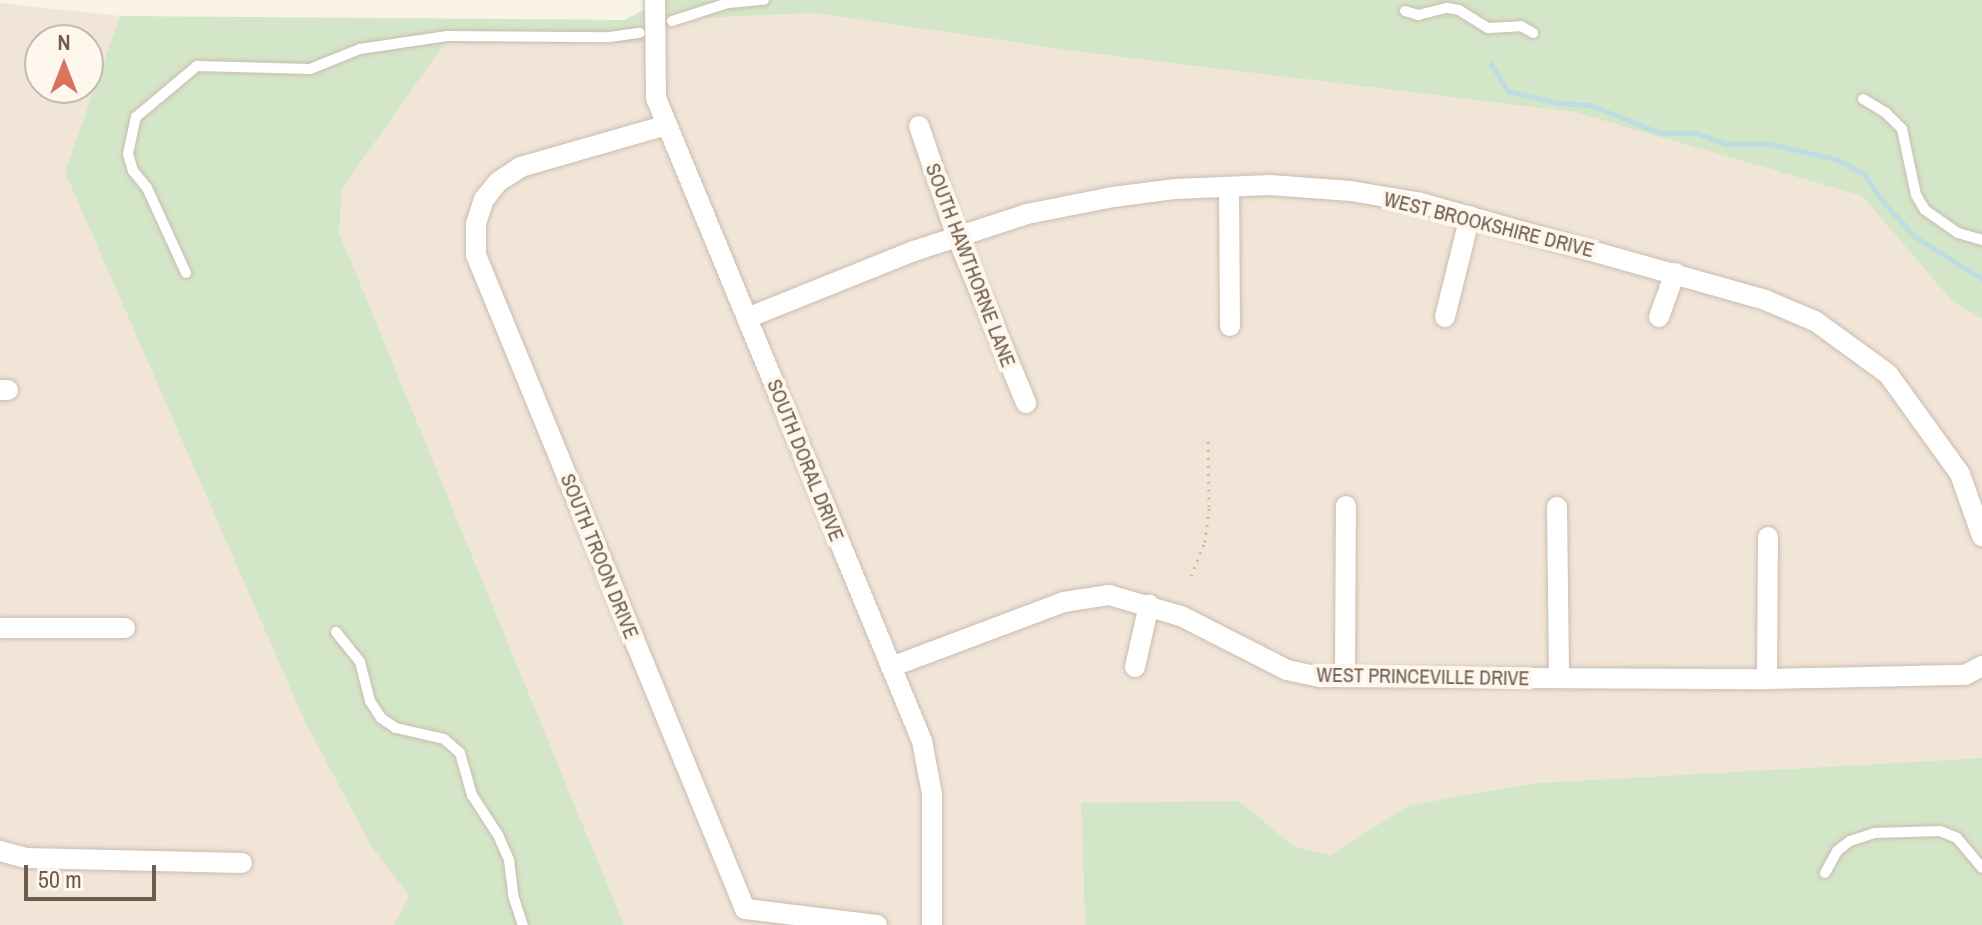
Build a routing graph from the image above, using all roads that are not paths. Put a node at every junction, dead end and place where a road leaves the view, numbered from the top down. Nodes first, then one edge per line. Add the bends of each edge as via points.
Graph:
1 (655, 0) edge
2 (764, 0) edge
3 (1405, 11) dead end
4 (672, 21) dead end
5 (640, 33) dead end
6 (1533, 33) dead end
7 (1863, 99) dead end
8 (667, 125) junction
9 (919, 126) dead end
10 (1229, 187) junction
11 (1470, 216) junction
12 (957, 237) junction
13 (1982, 240) edge
14 (186, 273) dead end
15 (1675, 273) junction
16 (1445, 317) dead end
17 (1659, 317) dead end
18 (747, 318) junction
19 (1230, 326) dead end
20 (1026, 403) dead end
21 (1346, 506) dead end
22 (1557, 507) dead end
23 (1982, 536) edge
24 (1768, 537) dead end
25 (1149, 605) junction
26 (0, 628) edge
27 (125, 628) dead end
28 (336, 632) dead end
29 (1982, 666) edge
30 (891, 667) junction
31 (1135, 667) dead end
32 (1345, 677) junction
33 (1559, 678) junction
34 (1767, 679) junction
35 (0, 851) edge
36 (242, 863) dead end
37 (1982, 868) edge
38 (1825, 873) dead end
39 (744, 917) edge
40 (523, 925) edge
41 (877, 925) edge
42 (932, 925) edge

1 - 8 street, SOUTH DORAL DRIVE via 656,98
2 - 4 lane via 728,3
3 - 6 lane via 1418,15 1459,10 1488,28 1521,26
5 - 14 lane via 447,36 360,49 310,69 197,66 136,117 128,154
7 - 13 lane via 1902,129 1916,195 1925,210 1937,222
8 - 18 street, SOUTH DORAL DRIVE
8 - 39 street, SOUTH TROON DRIVE via 521,167 498,182 484,199 476,224 476,255
9 - 12 street, SOUTH HAWTHORNE LANE
10 - 11 street, WEST BROOKSHIRE DRIVE via 1351,191
10 - 12 street, WEST BROOKSHIRE DRIVE via 1113,197 1027,214
10 - 19 street
11 - 15 street, WEST BROOKSHIRE DRIVE
11 - 16 street
12 - 18 street, WEST BROOKSHIRE DRIVE
12 - 20 street, SOUTH HAWTHORNE LANE
15 - 17 street
15 - 23 street, WEST BROOKSHIRE DRIVE via 1815,321 1888,374 1960,474
18 - 30 street, SOUTH DORAL DRIVE
21 - 32 street
22 - 33 street
24 - 34 street
25 - 30 street, WEST PRINCEVILLE DRIVE via 1109,595 1064,602
25 - 31 street
25 - 32 street, WEST PRINCEVILLE DRIVE via 1287,670
26 - 27 street
28 - 40 lane via 360,662 370,701 381,718 396,728 444,739 460,753 472,795 509,860
29 - 34 street, WEST PRINCEVILLE DRIVE via 1965,675
30 - 42 street, SOUTH DORAL DRIVE via 922,741 932,794
32 - 33 street, WEST PRINCEVILLE DRIVE
33 - 34 street, WEST PRINCEVILLE DRIVE
35 - 36 street via 26,858
37 - 38 lane via 1957,838 1940,831 1875,833 1837,851
39 - 41 street

